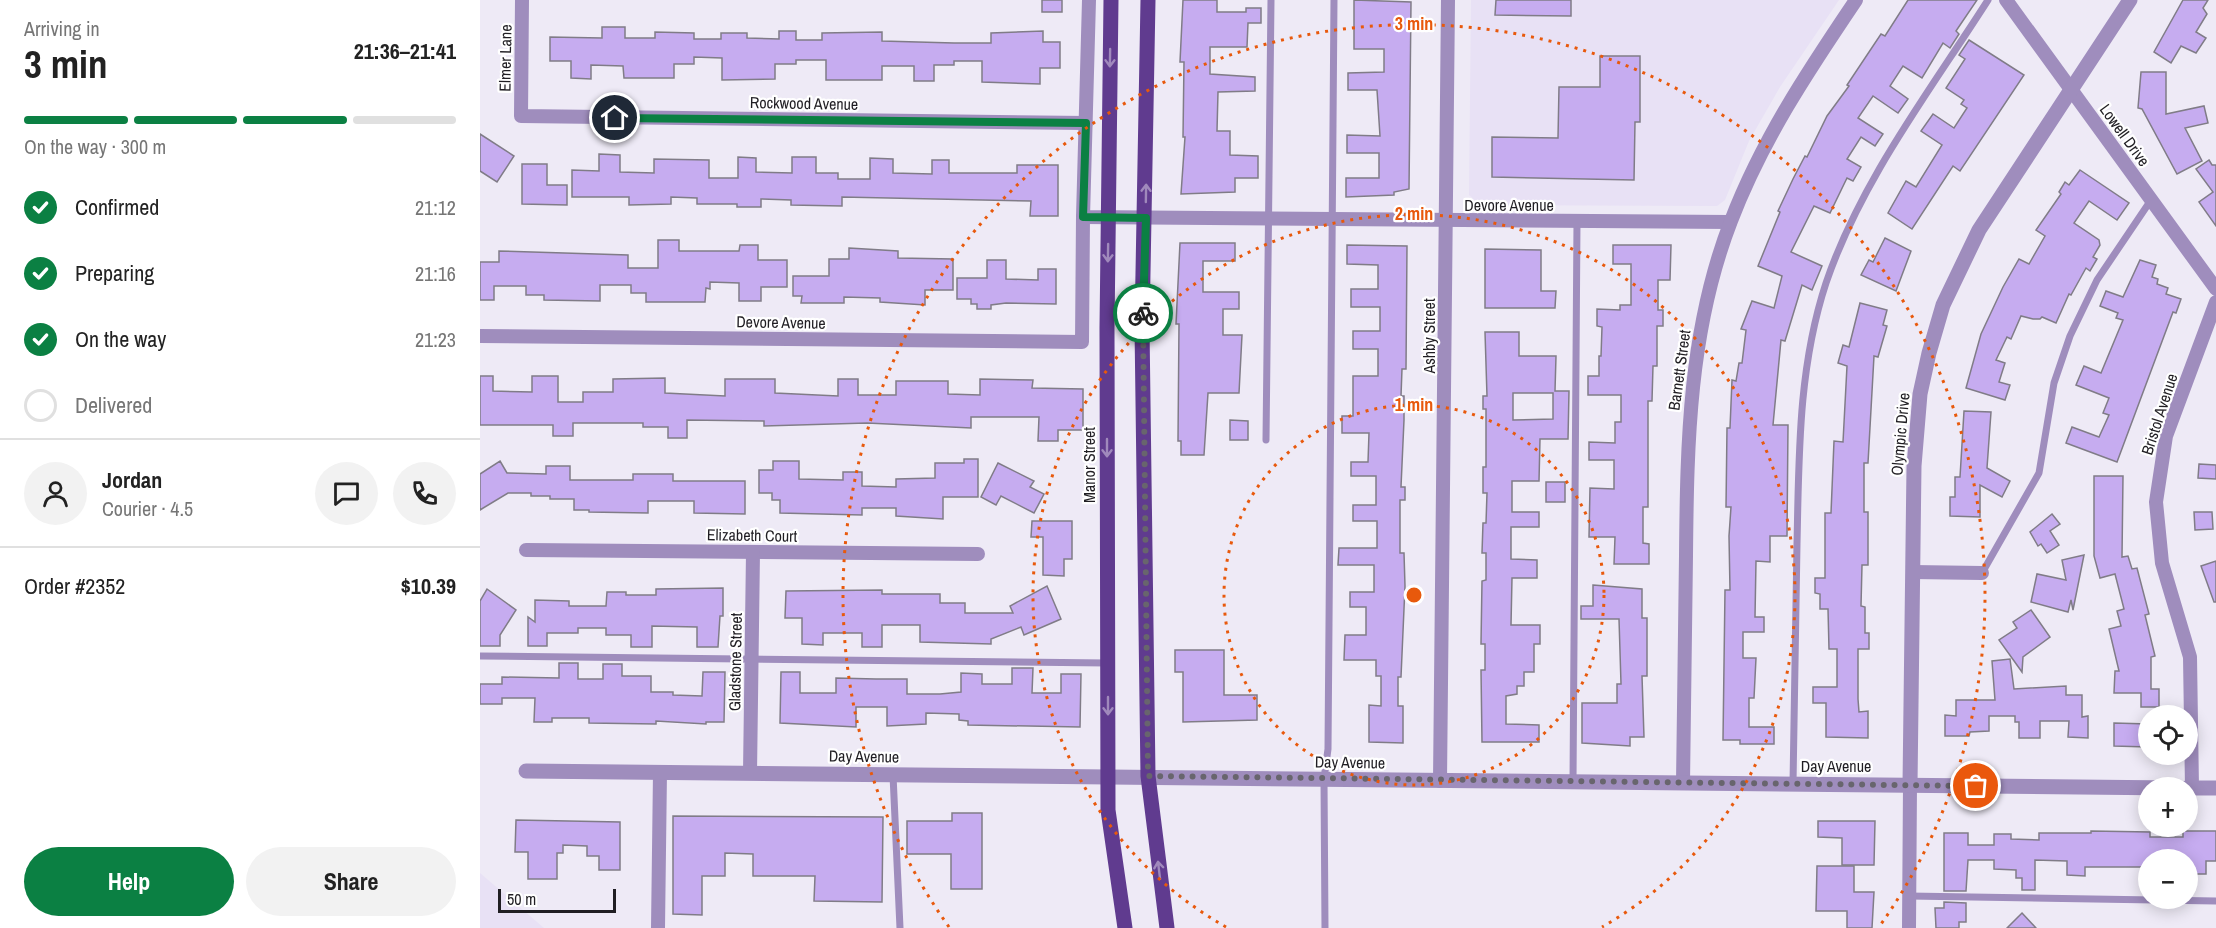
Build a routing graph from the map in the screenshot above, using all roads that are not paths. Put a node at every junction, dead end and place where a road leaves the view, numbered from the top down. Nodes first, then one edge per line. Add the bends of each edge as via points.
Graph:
1 (522, 0) edge
2 (1089, 0) edge
3 (1111, 0) edge
4 (1148, 0) edge
5 (1271, 0) edge
6 (1334, 0) edge
7 (1448, 0) edge
8 (1856, 0) edge
9 (1988, 0) edge
10 (2006, 0) edge
11 (2130, 0) edge
12 (2071, 88) junction
13 (520, 116) joint
14 (1086, 123) junction
15 (2151, 200) junction
16 (1083, 217) junction
17 (1108, 218) junction
18 (1146, 218) junction
19 (1268, 219) junction
20 (1332, 220) junction
21 (1446, 221) junction
22 (1577, 221) junction
23 (1730, 222) junction
24 (2216, 289) edge
25 (2216, 302) edge
26 (480, 336) edge
27 (1266, 440) dead end
28 (525, 550) dead end
29 (753, 552) junction
30 (978, 554) dead end
31 (1913, 572) junction
32 (1982, 573) joint
33 (480, 656) edge
34 (751, 659) junction
35 (1107, 663) junction
36 (526, 771) dead end
37 (660, 772) junction
38 (750, 773) junction
39 (893, 775) junction
40 (1108, 775) junction
41 (1148, 776) junction
42 (2190, 777) edge
43 (1324, 779) junction
44 (1440, 781) junction
45 (1573, 782) junction
46 (1683, 783) junction
47 (1793, 784) junction
48 (1910, 785) junction
49 (2138, 788) edge
50 (2198, 788) edge
51 (2216, 788) edge
52 (1909, 896) junction
53 (2216, 901) edge
54 (658, 928) edge
55 (900, 928) edge
56 (1125, 928) edge
57 (1167, 928) edge
58 (1326, 928) edge
59 (1909, 928) edge

1 - 13 street, Elmer Lane
2 - 14 street
3 -> 17 main road, Manor Street
18 -> 4 main road
5 - 19 lane
6 - 20 lane
7 - 21 street, Ashby Street
8 - 23 street, Barnett Street via 1774,125
9 - 47 lane via 1873,179 1826,284 1810,347 1800,416
10 - 12 street, Lowell Drive
11 - 12 street, Olympic Drive
12 - 15 street, Lowell Drive
12 - 31 street, Olympic Drive via 1979,230 1943,305 1929,353 1916,425
13 - 14 street, Rockwood Avenue
14 - 16 street
15 - 24 street, Lowell Drive
15 - 32 lane via 2097,280 2070,336 2054,383 2039,473
16 - 17 street, Devore Avenue
16 - 26 street, Devore Avenue via 1082,342
17 - 18 street, Devore Avenue
17 -> 35 main road, Manor Street
18 - 19 street, Devore Avenue
18 - 41 main road via 1143,327
19 - 20 street, Devore Avenue
19 - 27 lane
20 - 21 street, Devore Avenue
20 - 43 lane via 1328,748
21 - 22 street, Devore Avenue
21 - 44 street, Ashby Street
22 - 23 street, Devore Avenue
22 - 45 lane
23 - 46 street, Barnett Street via 1703,316 1689,414
25 - 42 street, Bristol Avenue via 2166,436 2156,502 2162,563 2190,657
28 - 29 street, Elizabeth Court
29 - 30 street, Elizabeth Court
29 - 34 street, Gladstone Street
31 - 32 street
31 - 48 street, Olympic Drive
33 - 34 lane
34 - 35 lane
34 - 38 street, Gladstone Street
35 -> 40 main road, Manor Street
36 - 37 street, Day Avenue
37 - 38 street, Day Avenue
37 - 54 street
38 - 39 street, Day Avenue
39 - 40 street, Day Avenue
39 - 55 lane
40 - 41 street, Day Avenue
40 - 56 main road, Manor Street via 1108,810
41 - 43 street, Day Avenue
57 -> 41 main road
43 - 44 street, Day Avenue
43 - 58 lane
44 - 45 street, Day Avenue
45 - 46 street, Day Avenue
46 - 47 street, Day Avenue
47 - 48 street, Day Avenue
48 - 49 street, Day Avenue
48 - 52 street, Olympic Drive
50 - 51 street
52 - 53 lane
52 - 59 street, Olympic Drive

